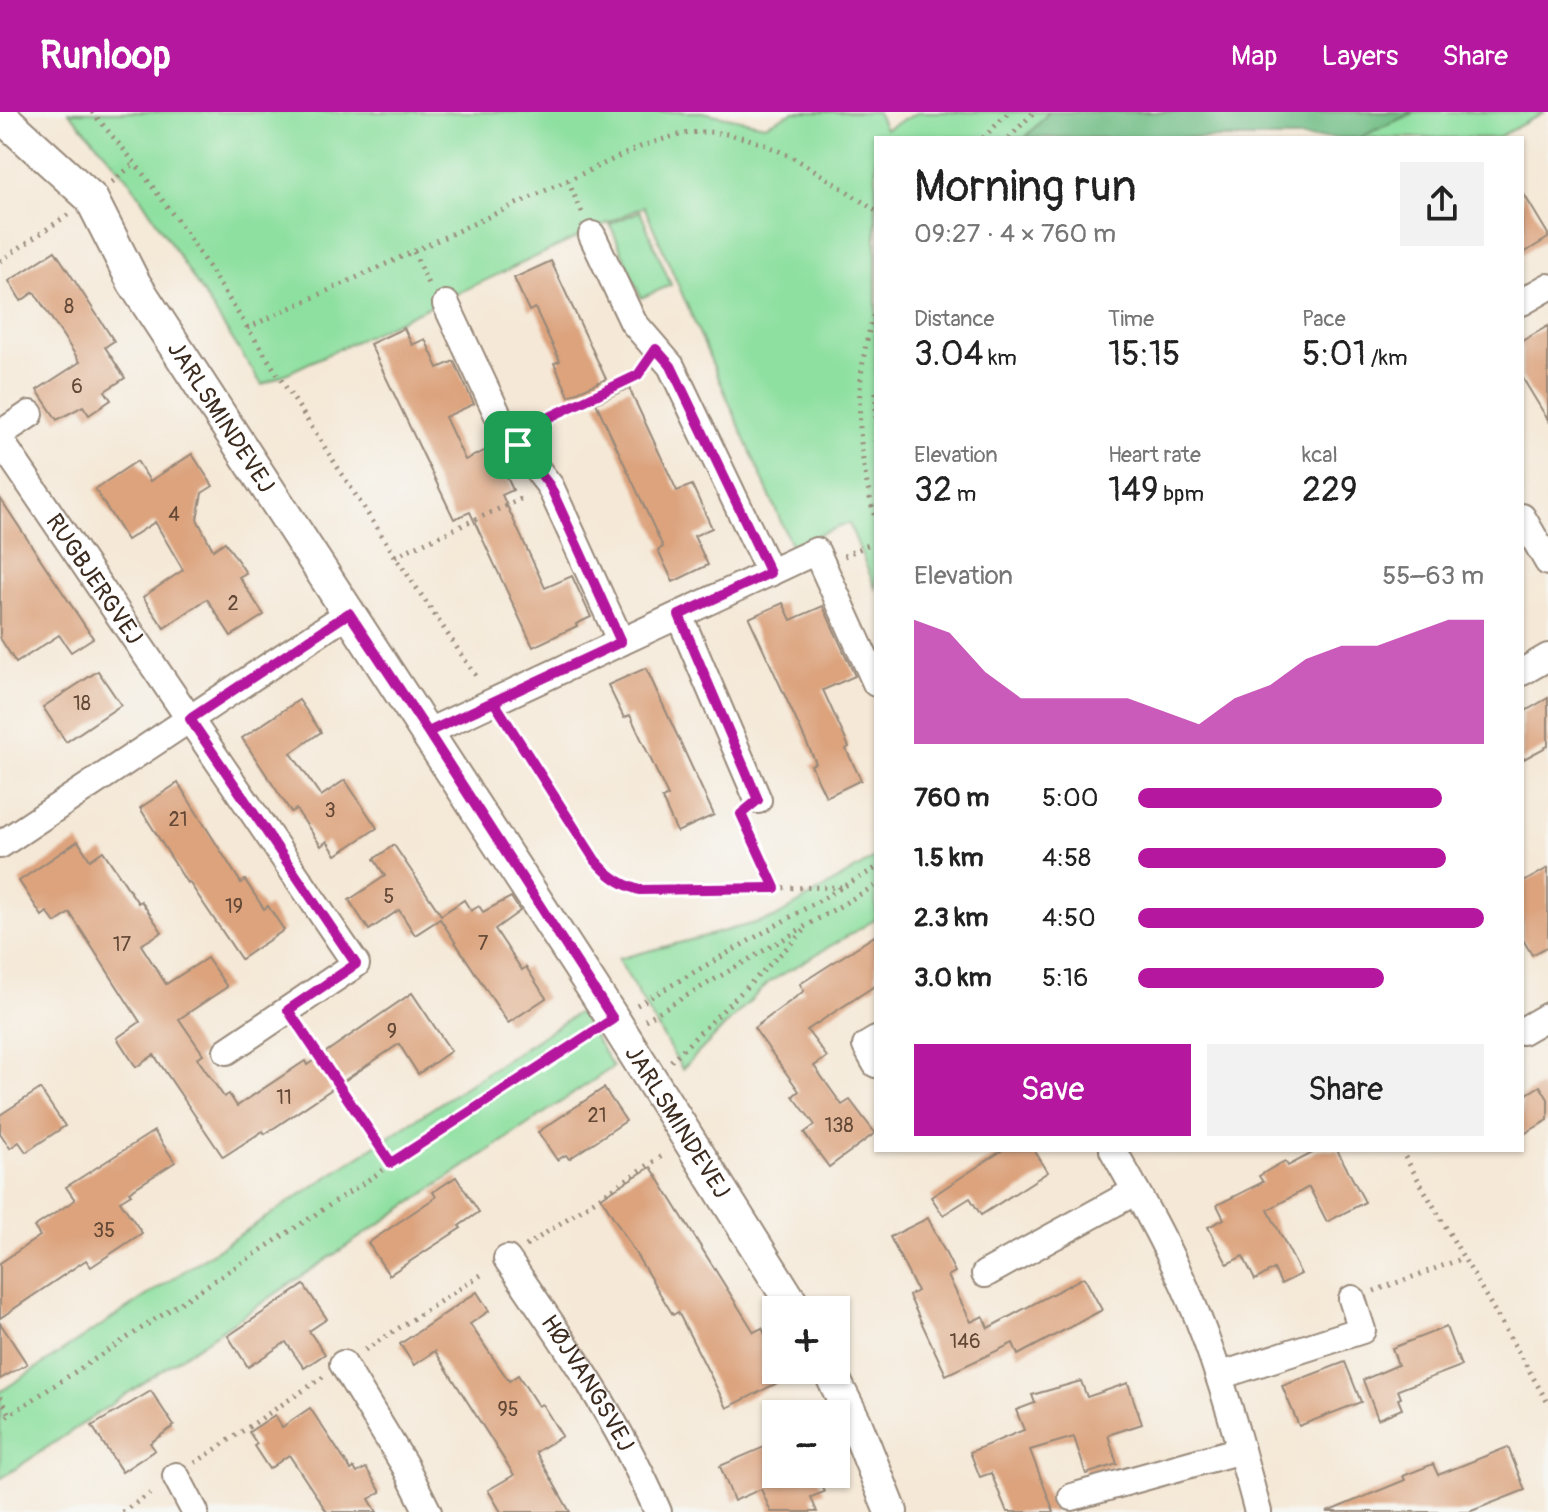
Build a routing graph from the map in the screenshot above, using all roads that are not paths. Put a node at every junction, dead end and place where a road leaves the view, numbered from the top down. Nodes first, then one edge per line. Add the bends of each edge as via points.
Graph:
1 (0, 115) edge
2 (592, 235) road end
3 (1548, 287) edge
4 (1524, 301) edge
5 (446, 304) dead end
6 (30, 414) dead end
7 (0, 437) edge
8 (1524, 520) edge
9 (1548, 562) edge
10 (770, 573) junction
11 (349, 613) junction
12 (679, 615) junction
13 (621, 642) junction
14 (1548, 657) edge
15 (1524, 671) edge
16 (874, 679) edge
17 (190, 719) junction
18 (428, 732) junction
19 (758, 800) road end
20 (0, 845) edge
21 (1548, 1016) edge
22 (1524, 1030) edge
23 (874, 1041) edge
24 (227, 1051) dead end
25 (874, 1060) edge
26 (1114, 1152) edge
27 (1136, 1191) junction
28 (507, 1259) road end
29 (985, 1274) dead end
30 (787, 1296) edge
31 (1352, 1299) road end
32 (343, 1364) road end
33 (1219, 1376) junction
34 (836, 1384) edge
35 (1241, 1450) junction
36 (176, 1476) road end
37 (1072, 1497) dead end
38 (195, 1512) edge
39 (428, 1512) edge
40 (658, 1512) edge
41 (891, 1512) edge
42 (1258, 1512) edge

1 - 11 street, JARLSMINDEVEJ via 91,198 134,283
2 - 10 street via 633,322 671,366
3 - 4 street
5 - 13 street via 503,426 550,486
6 - 7 street, RUGBJERGVEJ
7 - 17 street, RUGBJERGVEJ
8 - 9 street
10 - 12 street
10 - 16 street via 816,551
11 - 17 street
11 - 18 street, JARLSMINDEVEJ
12 - 13 street
12 - 19 street
13 - 18 street
14 - 15 street
17 - 20 street
17 - 24 street, RUGBJERGVEJ via 356,964
18 - 30 street, JARLSMINDEVEJ
21 - 22 street
23 - 25 street via 866,1046
26 - 27 street
27 - 29 street
27 - 33 street via 1169,1251
28 - 40 street, HØJVANGSVEJ via 580,1363
31 - 33 street via 1362,1330
32 - 39 street
33 - 35 street
34 - 41 street
35 - 37 street
35 - 42 street
36 - 38 street

